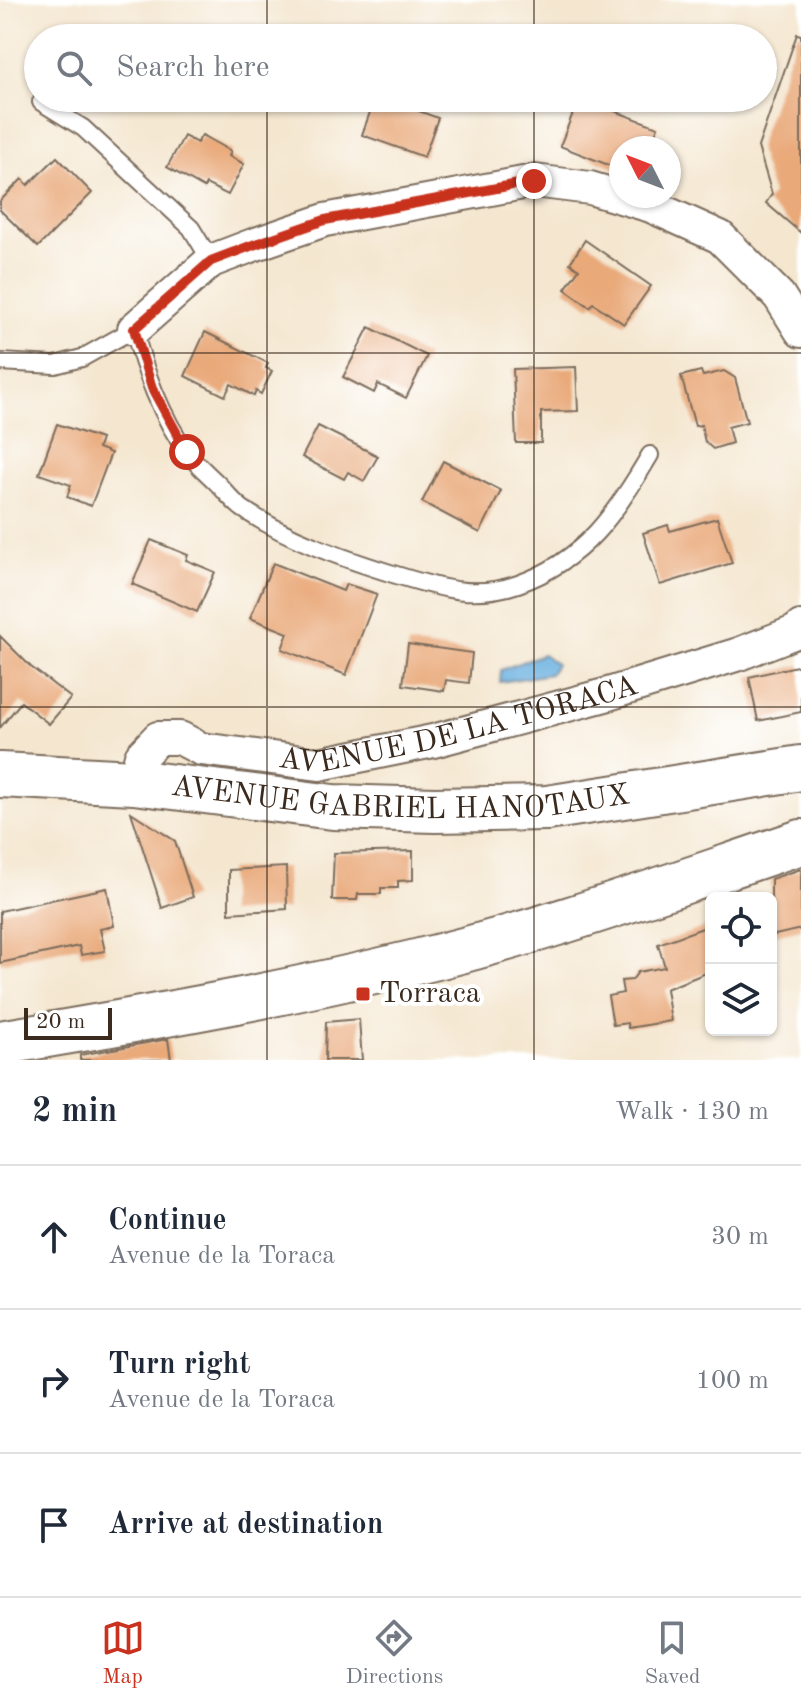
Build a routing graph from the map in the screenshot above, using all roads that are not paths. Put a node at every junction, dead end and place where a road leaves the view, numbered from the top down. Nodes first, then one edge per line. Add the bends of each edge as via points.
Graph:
1 (57, 112) edge
2 (211, 261) junction
3 (134, 329) junction
4 (801, 331) edge
5 (0, 362) edge
6 (650, 455) dead end
7 (801, 627) edge
8 (801, 768) edge
9 (0, 775) edge
10 (134, 782) junction
11 (801, 842) edge
12 (0, 1043) edge

1 - 2 lane via 83,128 191,228
2 - 3 street
2 - 4 street via 325,220 534,181 590,188 720,237 779,296
3 - 5 lane via 82,358 55,365
3 - 6 lane via 152,388 187,452 240,507 283,533 452,592 517,585 559,565 597,534 624,501
7 - 10 street, AVENUE DE LA TORACA via 739,654 605,695 433,741 319,764 201,749 180,738 158,738 141,756
8 - 10 main road, AVENUE GABRIEL HANOTAUX via 515,809 333,807
9 - 10 main road, AVENUE GABRIEL HANOTAUX
11 - 12 main road via 413,963 164,1016

